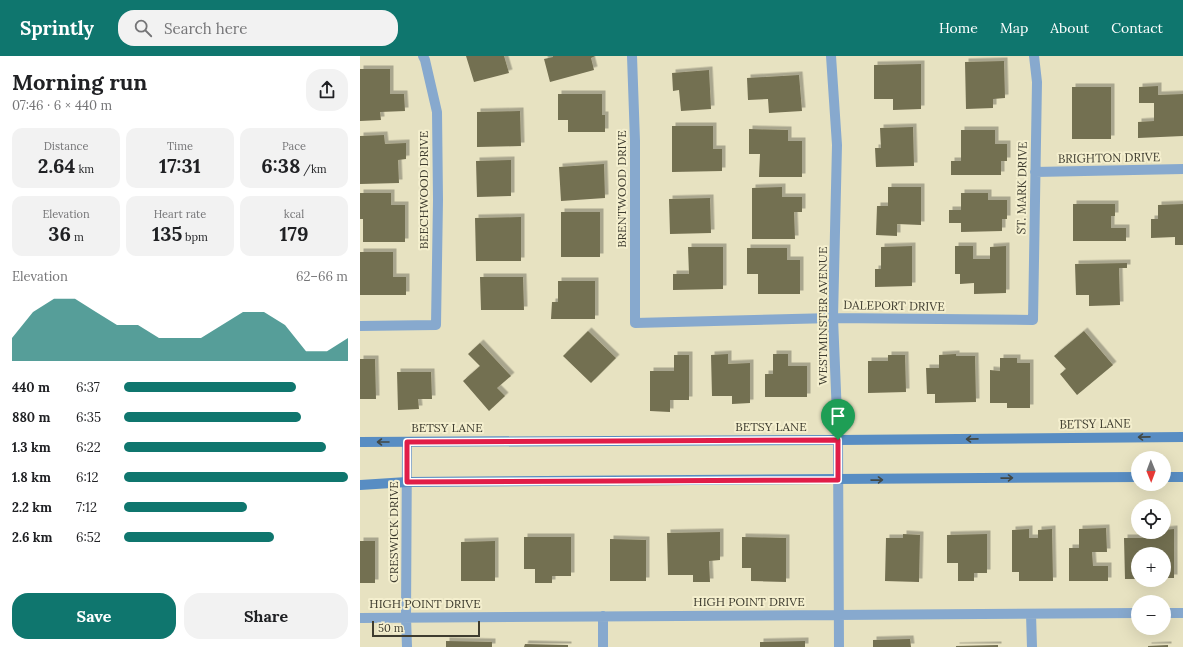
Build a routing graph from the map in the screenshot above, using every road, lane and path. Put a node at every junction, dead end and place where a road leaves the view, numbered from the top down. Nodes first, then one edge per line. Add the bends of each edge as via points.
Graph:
1 (423, 56) edge
2 (632, 56) edge
3 (831, 56) edge
4 (1034, 56) edge
5 (1183, 169) edge
6 (1036, 172) junction
7 (833, 318) junction
8 (1033, 320) joint
9 (635, 323) joint
10 (360, 326) edge
11 (1183, 436) edge
12 (838, 440) junction
13 (360, 442) edge
14 (407, 442) junction
15 (1131, 477) edge
16 (1171, 477) edge
17 (1183, 477) edge
18 (838, 480) junction
19 (407, 482) junction
20 (360, 485) edge
21 (1171, 613) edge
22 (1183, 613) edge
23 (839, 614) junction
24 (1031, 614) junction
25 (1131, 614) edge
26 (603, 616) junction
27 (360, 618) edge
28 (406, 618) junction
29 (407, 647) edge
30 (603, 647) edge
31 (839, 647) edge
32 (1032, 647) edge

1 - 10 street, BEECHWOOD DRIVE via 437,112 436,325
2 - 9 street, BRENTWOOD DRIVE via 635,141
3 - 7 street, WESTMINSTER AVENUE via 837,146
4 - 6 street, ST. MARK DRIVE via 1037,82
5 - 6 street, BRIGHTON DRIVE
6 - 8 street, ST. MARK DRIVE
7 - 8 street, DALEPORT DRIVE
7 - 9 street, DALEPORT DRIVE
7 - 12 street, WESTMINSTER AVENUE
11 -> 12 main road, BETSY LANE
12 - 14 main road, BETSY LANE
12 - 18 street, WESTMINSTER AVENUE
14 -> 13 main road, BETSY LANE
14 - 19 street, CRESWICK DRIVE
18 -> 15 main road
16 - 17 main road
18 - 19 main road
18 - 23 street, WESTMINSTER AVENUE
19 - 20 main road
19 - 28 street, CRESWICK DRIVE
21 - 22 street
23 - 24 street, HIGH POINT DRIVE
23 - 26 street, HIGH POINT DRIVE
23 - 31 street, WESTMINSTER AVENUE
24 - 25 street, HIGH POINT DRIVE
24 - 32 street
26 - 28 street, HIGH POINT DRIVE
26 - 30 street
27 - 28 street, HIGH POINT DRIVE
28 - 29 street, CRESWICK DRIVE

